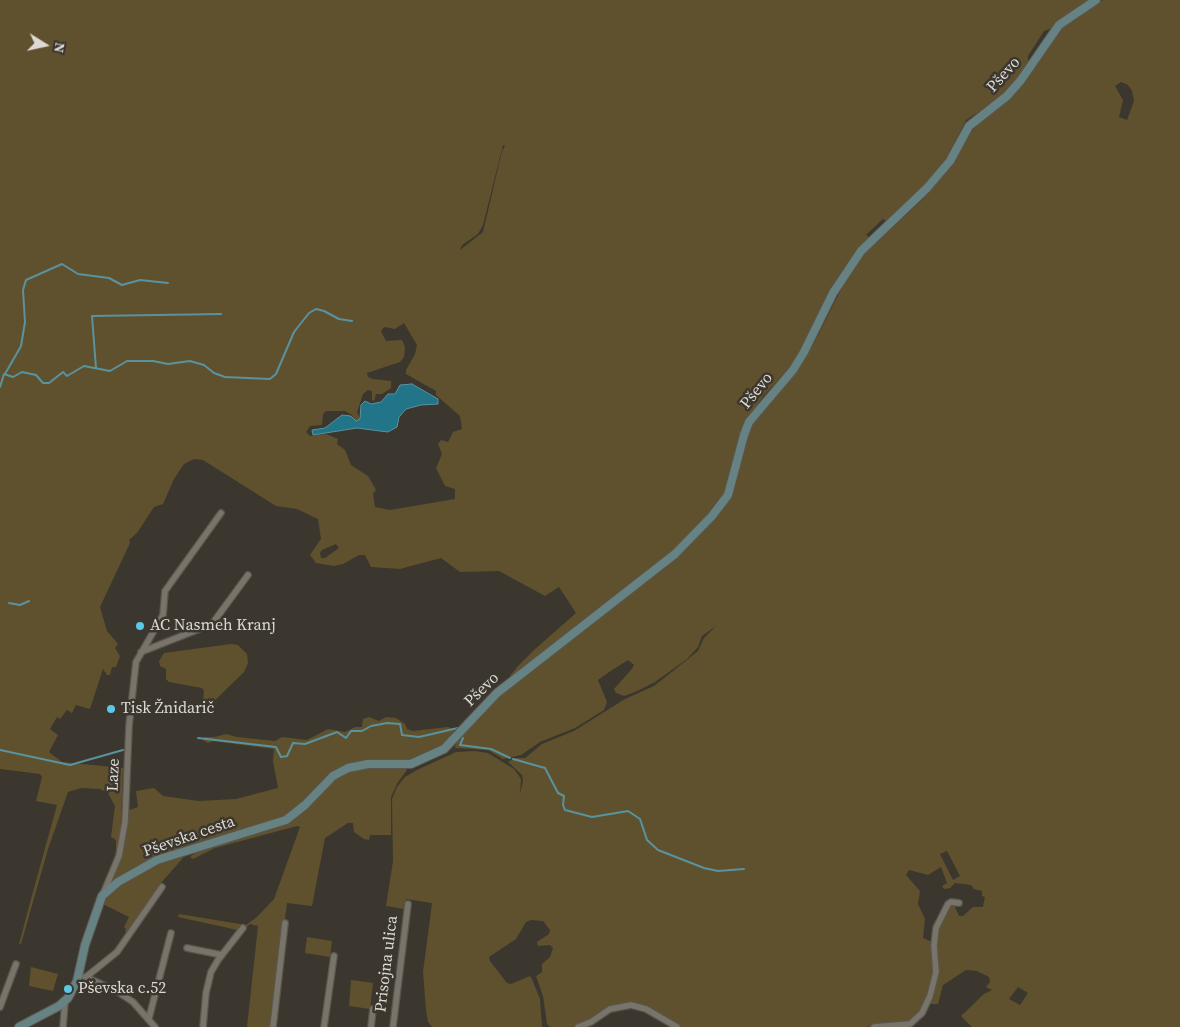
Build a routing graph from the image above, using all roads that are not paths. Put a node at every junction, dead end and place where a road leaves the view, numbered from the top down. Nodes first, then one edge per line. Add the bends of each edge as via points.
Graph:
1 (1096, 0) edge
2 (222, 512) dead end
3 (248, 575) dead end
4 (141, 652) junction
5 (411, 764) joint
6 (162, 887) dead end
7 (102, 896) junction
8 (959, 903) dead end
9 (408, 904) dead end
10 (286, 923) dead end
11 (243, 928) dead end
12 (171, 934) dead end
13 (186, 948) dead end
14 (222, 955) junction
15 (334, 956) dead end
16 (16, 964) dead end
17 (82, 976) junction
18 (65, 1002) junction
19 (0, 1007) edge
20 (373, 1009) dead end
21 (149, 1018) junction
22 (19, 1027) edge
23 (63, 1027) edge
24 (155, 1027) edge
25 (203, 1027) edge
26 (273, 1027) edge
27 (324, 1027) edge
28 (371, 1027) edge
29 (393, 1027) edge
30 (578, 1027) edge
31 (677, 1027) edge
32 (874, 1027) edge

1 - 5 street, Pševo via 1059,25 1007,96 969,126 950,161 927,188 856,258 837,286 800,358 749,422 728,495 712,516 662,566 497,693 444,749
2 - 4 street, Laze via 165,591 163,615
3 - 4 street via 212,624
4 - 7 street, Laze via 136,662 129,726 122,843
5 - 7 street, Pševska cesta via 368,764 348,768 333,776 286,820 157,860 118,882
6 - 17 street via 117,952
7 - 17 street via 85,945
8 - 32 street via 948,904 936,928 936,972 922,1013 910,1024
9 - 29 street, Prisojna ulica
10 - 26 street
11 - 14 street
12 - 21 street
13 - 14 street
14 - 25 street via 211,972
15 - 27 street
16 - 19 street
17 - 18 street
17 - 21 street via 115,990
18 - 22 street
18 - 23 street
20 - 28 street
21 - 24 street
30 - 31 street via 592,1022 610,1009 631,1005 646,1009

